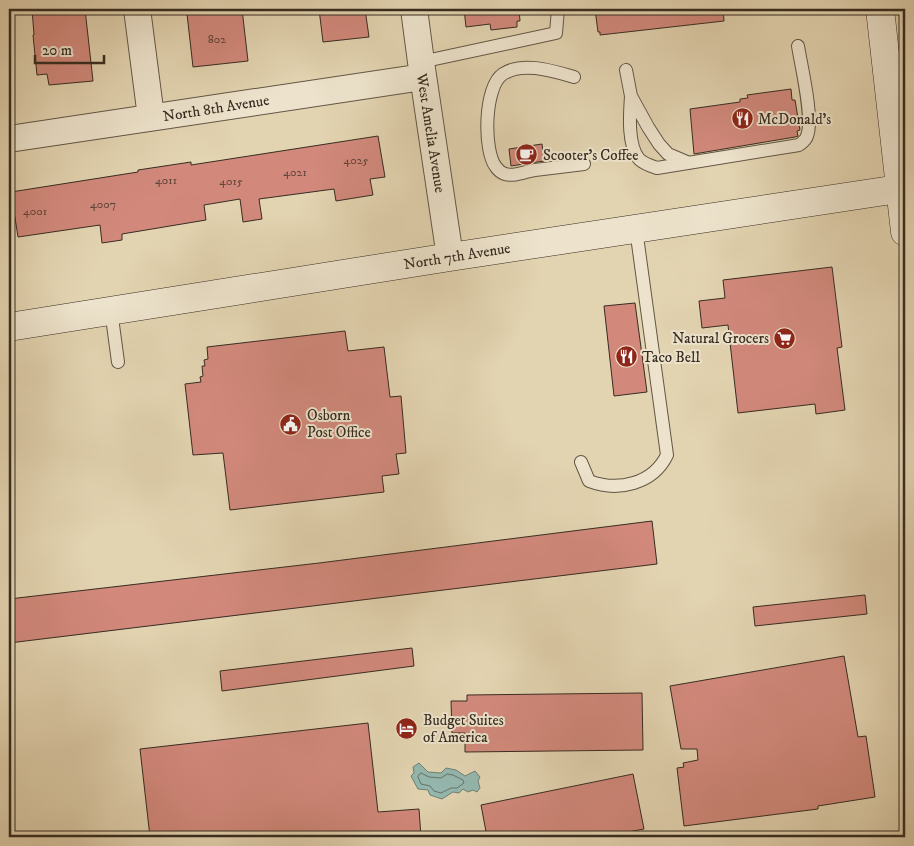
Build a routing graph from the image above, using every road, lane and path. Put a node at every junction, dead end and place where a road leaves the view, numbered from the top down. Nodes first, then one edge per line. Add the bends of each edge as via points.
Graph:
1 (137, 9) edge
2 (414, 9) edge
3 (558, 9) edge
4 (880, 9) edge
5 (798, 46) dead end
6 (422, 69) junction
7 (626, 70) dead end
8 (574, 77) dead end
9 (631, 96) junction
10 (151, 117) junction
11 (9, 139) edge
12 (689, 163) junction
13 (584, 164) dead end
14 (903, 189) edge
15 (636, 229) junction
16 (905, 232) edge
17 (450, 257) junction
18 (111, 310) junction
19 (9, 326) edge
20 (118, 362) dead end
21 (581, 462) dead end

1 - 10 street
2 - 6 street, West Amelia Avenue
3 - 6 lane via 556,34
4 - 14 main road
5 - 12 lane via 808,109 806,140 799,145
6 - 10 street, North 8th Avenue
6 - 17 street, West Amelia Avenue
7 - 9 lane
8 - 13 lane via 550,70 524,68 502,74 492,89 488,104 488,138 495,167 503,173 511,175
9 - 12 lane via 668,154
9 - 12 lane via 632,142 638,158 657,168
10 - 11 street, North 8th Avenue
14 - 15 main road, North 7th Avenue
14 - 16 main road
15 - 17 main road, North 7th Avenue
15 - 21 lane via 667,456 648,478 629,484 606,485 589,481
17 - 18 main road, North 7th Avenue
18 - 19 main road, North 7th Avenue
18 - 20 lane

